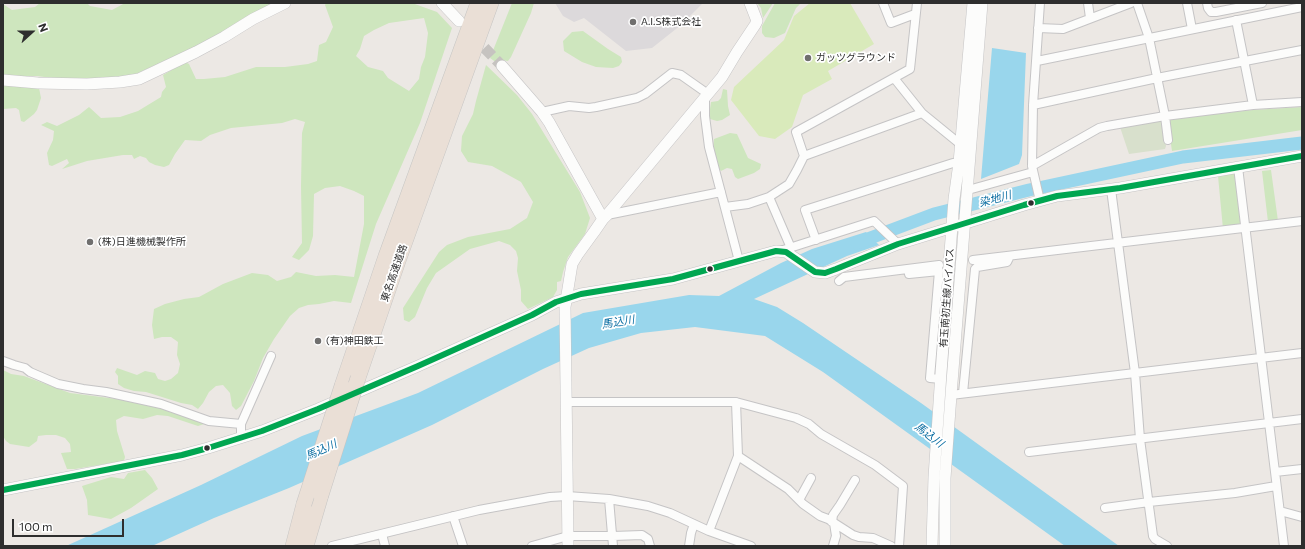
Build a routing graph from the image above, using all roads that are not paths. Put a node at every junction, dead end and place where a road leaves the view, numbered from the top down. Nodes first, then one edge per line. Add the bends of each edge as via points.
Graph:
1 (285, 3) edge
2 (442, 3) edge
3 (469, 3) edge
4 (478, 3) edge
5 (492, 3) edge
6 (498, 3) edge
7 (750, 3) edge
8 (883, 3) edge
9 (917, 3) edge
10 (973, 3) edge
11 (982, 3) edge
12 (1040, 3) edge
13 (1088, 3) edge
14 (1131, 3) edge
15 (1137, 3) edge
16 (1187, 3) edge
17 (1207, 3) edge
18 (1262, 3) edge
19 (1302, 7) edge
20 (916, 14) junction
21 (1090, 18) junction
22 (1236, 20) junction
23 (458, 22) dead end
24 (1038, 28) junction
25 (1192, 29) junction
26 (1149, 38) junction
27 (1302, 50) edge
28 (1037, 61) junction
29 (1245, 61) junction
30 (502, 66) tunnel mouth
31 (894, 78) junction
32 (1157, 78) junction
33 (3, 80) edge
34 (462, 86) junction
35 (706, 95) junction
36 (442, 102) junction
37 (1302, 102) edge
38 (1034, 105) junction
39 (1253, 105) junction
40 (542, 112) junction
41 (922, 112) junction
42 (1165, 116) junction
43 (1168, 140) dead end
44 (960, 144) junction
45 (804, 156) junction
46 (1302, 156) edge
47 (959, 163) junction
48 (1238, 167) junction
49 (1032, 169) junction
50 (1111, 189) junction
51 (721, 192) junction
52 (967, 192) junction
53 (769, 197) junction
54 (1039, 199) junction
55 (725, 207) junction
56 (605, 217) junction
57 (965, 221) junction
58 (1302, 221) edge
59 (953, 225) junction
60 (1246, 228) junction
61 (816, 240) junction
62 (1118, 243) junction
63 (898, 244) junction
64 (787, 251) junction
65 (1010, 256) junction
66 (972, 260) dead end
67 (739, 261) junction
68 (939, 265) dead end
69 (908, 269) junction
70 (839, 281) dead end
71 (566, 303) junction
72 (1302, 353) edge
73 (271, 356) dead end
74 (1261, 358) junction
75 (3, 361) edge
76 (1134, 373) junction
77 (941, 379) junction
78 (963, 393) junction
79 (951, 400) junction
80 (566, 402) junction
81 (736, 402) junction
82 (1302, 419) edge
83 (1268, 423) junction
84 (241, 424) junction
85 (241, 437) junction
86 (1140, 439) junction
87 (1030, 452) dead end
88 (738, 456) junction
89 (1302, 469) edge
90 (1274, 472) junction
91 (940, 476) junction
92 (811, 478) dead end
93 (855, 480) dead end
94 (1276, 486) junction
95 (3, 490) edge
96 (567, 496) junction
97 (609, 499) junction
98 (799, 500) junction
99 (1149, 502) junction
100 (1105, 508) dead end
101 (1280, 511) junction
102 (453, 516) junction
103 (1302, 517) edge
104 (833, 522) junction
105 (694, 524) junction
106 (709, 531) junction
107 (382, 534) junction
108 (613, 536) junction
109 (568, 541) edge
110 (292, 546) edge
111 (306, 546) edge
112 (332, 546) edge
113 (384, 546) edge
114 (463, 546) edge
115 (532, 546) edge
116 (613, 546) edge
117 (650, 546) edge
118 (689, 546) edge
119 (751, 546) edge
120 (833, 546) edge
121 (891, 546) edge
122 (899, 546) edge
123 (932, 546) edge
124 (945, 546) edge
125 (1167, 546) edge
126 (1284, 546) edge

1 - 33 street via 196,52 139,79 87,84
2 - 23 street
3 - 36 highway
4 - 36 highway, 東名高速道路
5 - 34 highway, 東名高速道路
6 - 34 highway
7 - 35 street via 757,21 722,77
8 - 20 street via 891,23
9 - 20 street
10 - 44 street, 有玉南初生線バイパス
11 - 52 street, 有玉南初生線バイパス
12 - 24 street
13 - 21 street
14 - 21 street
15 - 26 street
16 - 25 street
17 - 18 street via 1211,12 1216,12
19 - 22 street
20 - 31 street via 910,69
21 - 24 street via 1063,29
22 - 25 street
22 - 29 street
24 - 28 street
25 - 26 street
26 - 28 street
26 - 32 street
27 - 29 street
28 - 38 street
29 - 32 street
29 - 39 street
30 - 40 street
31 - 41 street
31 - 45 street via 796,132
32 - 38 street
32 - 42 street
34 - 111 highway, 東名高速道路, bridge via 358,378
35 - 40 street via 681,75 672,73 637,98 596,107 569,106
35 - 51 street via 709,147
35 - 56 street
36 - 110 highway, 東名高速道路, bridge via 342,386
37 - 39 street
38 - 49 street
39 - 42 street
40 - 56 street
41 - 44 street
41 - 45 street
42 - 43 street
42 - 49 street via 1099,128
44 - 47 street, 有玉南初生線バイパス
45 - 53 street via 789,184
46 - 48 street
47 - 59 street, 有玉南初生線バイパス
47 - 61 street via 805,210
48 - 50 street
48 - 60 street
49 - 52 street
49 - 54 street
50 - 54 street
50 - 62 street
51 - 55 street
51 - 56 street
52 - 57 street, 有玉南初生線バイパス
53 - 55 street via 748,204
53 - 64 street
54 - 57 street
55 - 67 street
56 - 71 street via 572,264
57 - 59 street
57 - 79 street, 有玉南初生線バイパス
58 - 60 street
59 - 63 street
59 - 77 street, 有玉南初生線バイパス
60 - 62 street
60 - 74 street
61 - 63 street via 874,222
61 - 64 street
62 - 65 street
62 - 76 street
63 - 64 street via 830,272 820,273
64 - 67 street
65 - 66 street
65 - 78 street via 1007,262 975,269
67 - 71 street via 673,279 580,294
68 - 69 street
69 - 70 street via 844,277
69 - 77 street via 909,274 939,271 930,378
71 - 80 street
71 - 85 street via 556,302 456,350 318,409
72 - 74 street
73 - 84 street
74 - 76 street
74 - 83 street
75 - 84 street via 25,368 58,384 161,404 209,420
76 - 78 street
76 - 86 street
77 - 91 street, 有玉南初生線バイパス
78 - 79 street
79 - 91 street, 有玉南初生線バイパス
80 - 81 street
80 - 96 street
81 - 88 street
81 - 122 street via 809,424 821,434 875,465 903,486
82 - 83 street
83 - 86 street
83 - 90 street
84 - 85 street
85 - 95 street via 158,460
86 - 87 street
86 - 99 street
88 - 98 street via 788,489
88 - 106 street
89 - 90 street
90 - 94 street
91 - 123 street, 有玉南初生線バイパス
91 - 124 street, 有玉南初生線バイパス
92 - 98 street
93 - 104 street via 834,515
94 - 99 street
94 - 101 street
96 - 97 street
96 - 102 street
96 - 109 street
97 - 105 street via 648,506
97 - 108 street
98 - 104 street via 820,516
99 - 100 street
99 - 125 street via 1154,538
101 - 103 street
101 - 126 street
102 - 107 street
102 - 114 street
104 - 120 street via 836,536
104 - 121 street via 854,535 873,538
105 - 106 street
105 - 118 street
106 - 119 street
107 - 112 street
107 - 113 street
108 - 109 street
108 - 116 street
108 - 117 street via 642,535 648,539
109 - 115 street

